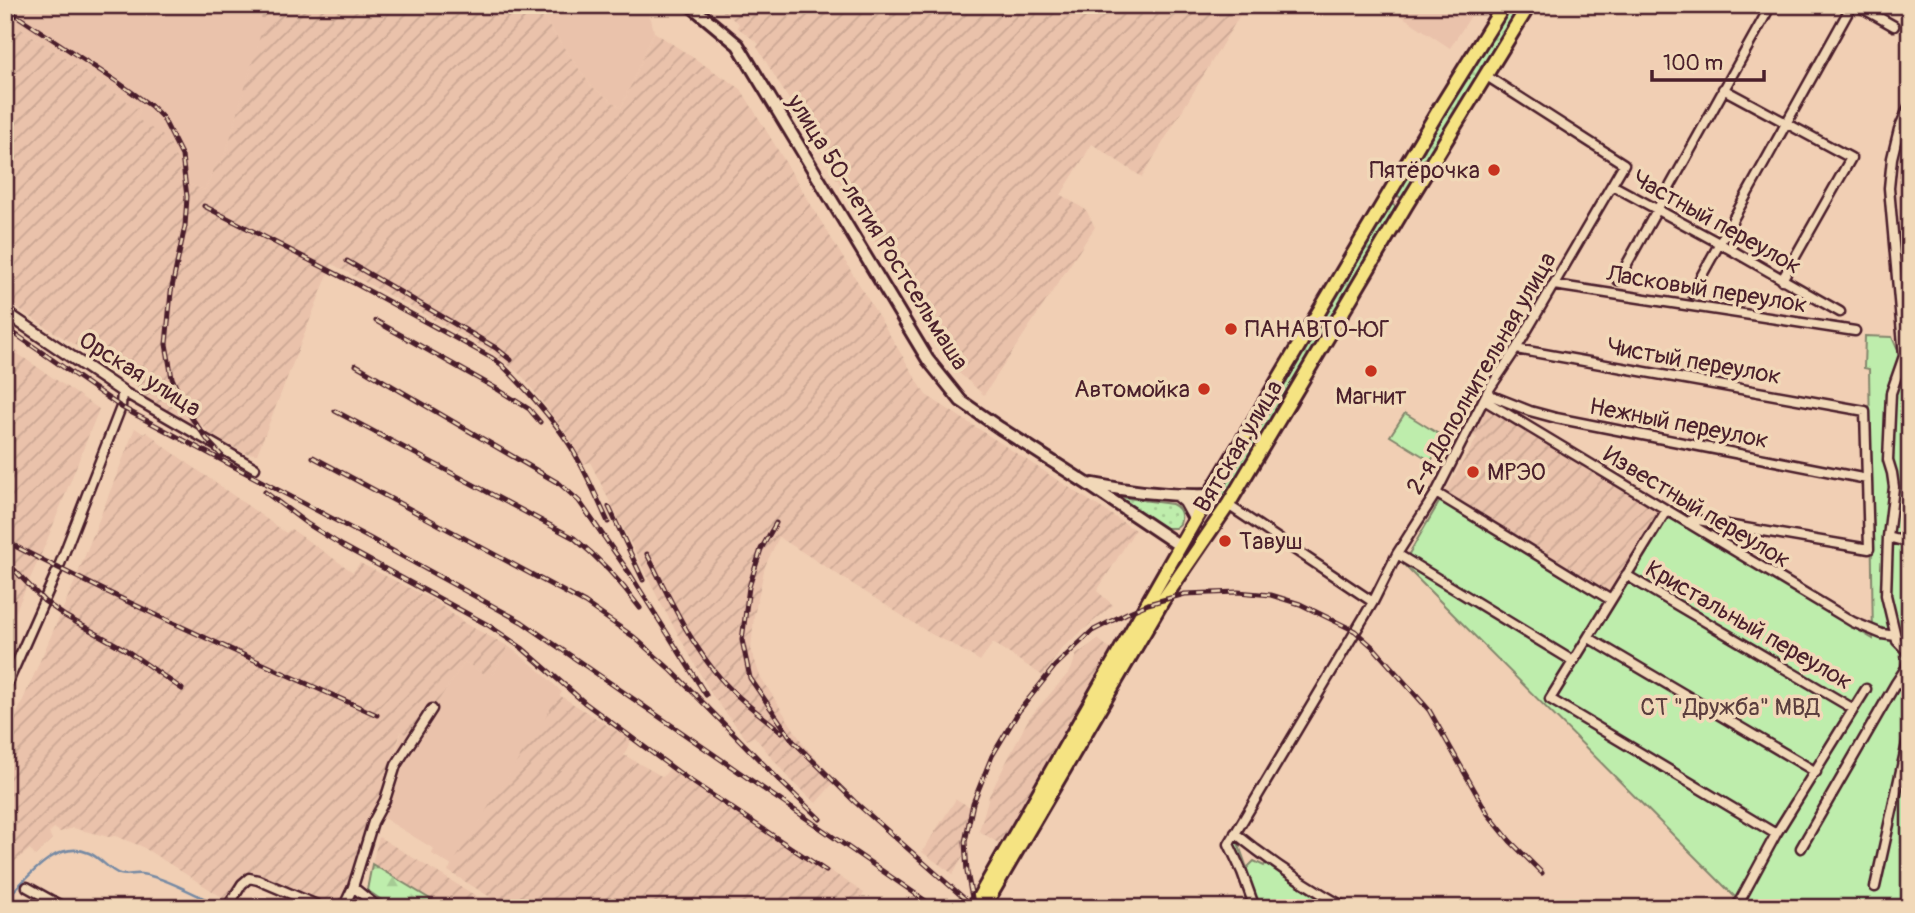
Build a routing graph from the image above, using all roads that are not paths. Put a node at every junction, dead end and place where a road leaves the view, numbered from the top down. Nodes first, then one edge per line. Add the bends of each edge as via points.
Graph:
1 (690, 5) edge
2 (1503, 5) edge
3 (1529, 5) edge
4 (1771, 5) edge
5 (1855, 5) edge
6 (1894, 26) dead end
7 (1485, 75) junction
8 (1723, 89) junction
9 (1910, 104) edge
10 (1787, 123) junction
11 (1612, 185) junction
12 (1388, 195) junction
13 (1406, 205) junction
14 (1656, 210) junction
15 (1719, 243) junction
16 (1618, 280) dead end
17 (1782, 280) junction
18 (1554, 285) junction
19 (1692, 293) dead end
20 (5, 312) edge
21 (1840, 312) dead end
22 (1855, 331) dead end
23 (1516, 349) junction
24 (1907, 358) edge
25 (122, 391) junction
26 (1485, 397) junction
27 (255, 468) dead end
28 (1867, 479) junction
29 (1086, 483) junction
30 (1437, 493) junction
31 (1210, 495) junction
32 (1178, 496) junction
33 (1228, 505) junction
34 (1666, 510) junction
35 (1195, 520) junction
36 (1688, 523) junction
37 (1888, 537) junction
38 (1204, 541) junction
39 (1910, 543) edge
40 (1180, 546) junction
41 (1397, 554) junction
42 (1194, 556) junction
43 (1626, 575) junction
44 (1611, 600) junction
45 (1373, 602) junction
46 (1896, 636) junction
47 (1589, 638) junction
48 (1573, 662) junction
49 (1896, 684) junction
50 (1910, 688) edge
51 (5, 689) edge
52 (1866, 689) dead end
53 (1852, 708) junction
54 (432, 709) dead end
55 (1910, 730) edge
56 (1816, 772) junction
57 (1235, 833) junction
58 (1776, 834) junction
59 (1801, 848) dead end
60 (27, 887) dead end
61 (353, 887) junction
62 (1875, 887) dead end
63 (62, 907) edge
64 (227, 908) edge
65 (324, 908) edge
66 (343, 908) edge
67 (380, 908) edge
68 (973, 908) edge
69 (984, 908) edge
70 (1255, 908) edge
71 (1346, 908) edge
72 (1736, 908) edge

1 - 29 main road, улица 50-летия Ростсельмаша via 738,45 945,382 961,401
2 - 12 main road, Вятская улица
3 - 7 main road, Вятская улица
4 - 8 street
5 - 6 street
5 - 10 street
7 - 11 street, 2-я Дополнительная улица via 1625,164
7 - 13 main road, Вятская улица
8 - 10 street
8 - 14 street
9 - 24 street via 1899,129 1889,188
10 - 15 street
10 - 17 street via 1851,158
11 - 14 street, Частный переулок
11 - 18 street, 2-я Дополнительная улица
12 - 13 main road via 1394,204
12 - 31 main road, Вятская улица
13 - 33 main road, Вятская улица
14 - 15 street, Частный переулок
14 - 16 street
15 - 17 street, Частный переулок
15 - 19 street
17 - 21 street, Частный переулок
18 - 22 street, Ласковый переулок
18 - 23 street, 2-я Дополнительная улица
20 - 25 street, Орская улица
23 - 26 street, 2-я Дополнительная улица
23 - 28 street, Чистый переулок via 1865,411
24 - 37 street via 1891,393 1888,460 1894,487
25 - 27 street, Орская улица
25 - 51 street via 121,407 63,556
26 - 28 street, Нежный переулок via 1556,418
26 - 30 street, 2-я Дополнительная улица
26 - 34 street, Известный переулок
28 - 36 street via 1869,549 1692,519
29 - 32 main road
29 - 40 main road, улица 50-летия Ростсельмаша
30 - 41 street, 2-я Дополнительная улица
30 - 44 street, Кристальный переулок
31 - 32 main road
31 - 33 main road
31 - 35 main road, Вятская улица
32 - 35 main road
33 - 38 main road, Вятская улица
33 - 45 street
34 - 36 street, Известный переулок
34 - 43 street
35 - 38 main road
35 - 40 main road, Вятская улица
36 - 46 street, Известный переулок via 1853,622
37 - 39 street
37 - 46 street via 1886,595
38 - 42 main road, Вятская улица
40 - 42 main road
40 - 68 main road, Вятская улица
41 - 45 street, 2-я Дополнительная улица
41 - 48 street
42 - 69 main road, Вятская улица via 1163,600
43 - 44 street
43 - 53 street, Кристальный переулок
44 - 47 street
45 - 57 street, 2-я Дополнительная улица
46 - 49 street via 1909,658
47 - 48 street
47 - 56 street
48 - 58 street via 1550,699
49 - 50 street
49 - 59 street
52 - 53 street
53 - 56 street
54 - 61 street via 396,765
55 - 62 street
56 - 58 street
57 - 70 street, 2-я Дополнительная улица via 1229,844
57 - 71 street via 1287,873
58 - 72 street
60 - 63 street
61 - 66 street
61 - 67 street
64 - 65 street via 249,878

